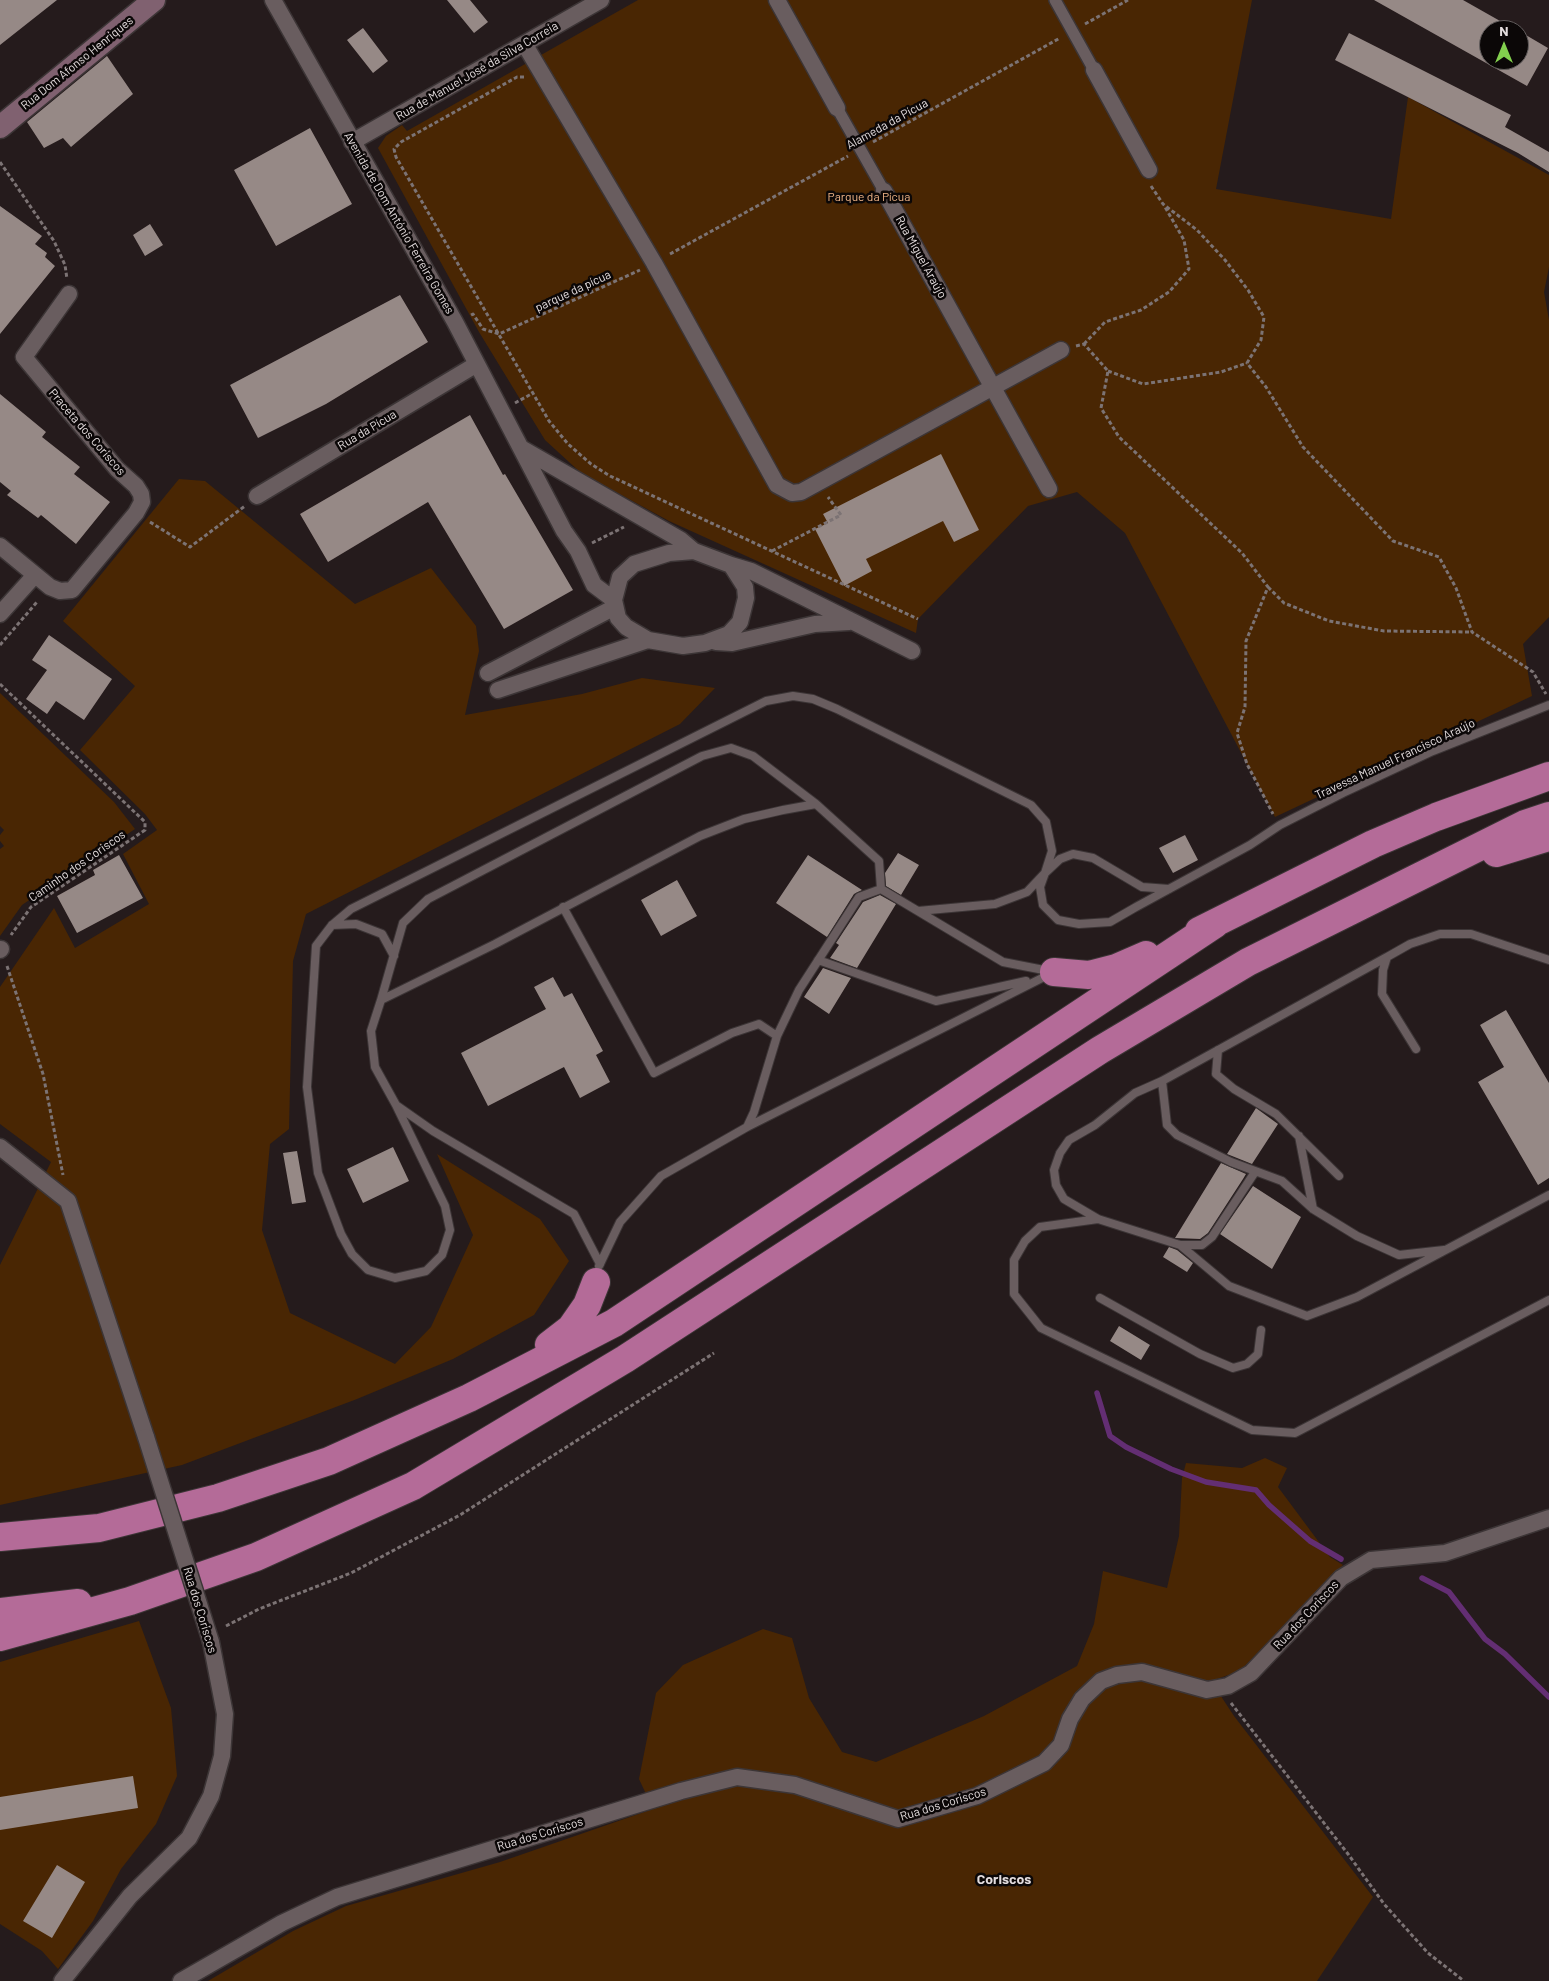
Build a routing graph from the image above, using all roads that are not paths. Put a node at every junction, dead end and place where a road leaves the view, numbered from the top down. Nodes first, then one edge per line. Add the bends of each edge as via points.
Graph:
1 (154, 0) edge
2 (272, 0) edge
3 (602, 0) edge
4 (777, 0) edge
5 (1055, 0) edge
6 (525, 44) junction
7 (1094, 70) joint
8 (837, 108) joint
9 (0, 127) edge
10 (352, 142) junction
11 (1149, 170) road end
12 (884, 191) joint
13 (69, 294) road end
14 (1061, 350) road end
15 (477, 364) junction
16 (994, 387) junction
17 (521, 448) junction
18 (1049, 489) dead end
19 (257, 496) road end
20 (0, 546) edge
21 (694, 551) junction
22 (730, 565) junction
23 (36, 575) junction
24 (614, 604) junction
25 (0, 614) edge
26 (849, 622) junction
27 (648, 640) junction
28 (711, 642) junction
29 (912, 651) dead end
30 (488, 673) dead end
31 (498, 690) dead end
32 (1549, 705) edge
33 (1549, 776) edge
34 (816, 804) junction
35 (1549, 816) edge
36 (1549, 837) edge
37 (1045, 873) junction
38 (1418, 876) junction
39 (881, 889) junction
40 (1169, 890) junction
41 (563, 907) junction
42 (918, 911) junction
43 (1215, 924) junction
44 (332, 926) junction
45 (394, 956) junction
46 (1387, 957) junction
47 (818, 960) junction
48 (1549, 960) edge
49 (1054, 972) junction
50 (381, 1000) junction
51 (777, 1036) junction
52 (1416, 1049) dead end
53 (1218, 1050) junction
54 (1162, 1081) junction
55 (396, 1105) junction
56 (747, 1127) junction
57 (1299, 1136) junction
58 (0, 1147) edge
59 (1255, 1172) junction
60 (1338, 1176) dead end
61 (1549, 1195) edge
62 (1312, 1208) junction
63 (1098, 1219) junction
64 (1180, 1245) junction
65 (1449, 1250) junction
66 (598, 1273) junction
67 (1100, 1298) dead end
68 (1549, 1300) edge
69 (1260, 1330) dead end
70 (469, 1398) junction
71 (1549, 1518) edge
72 (0, 1537) edge
73 (148, 1594) junction
74 (0, 1612) edge
75 (0, 1637) edge
76 (62, 1981) edge
77 (181, 1981) edge

1 - 9 main road, Rua Dom Afonso Henriques
2 - 10 street, Avenida de Dom António Ferreira Gomes
3 - 6 street, Rua de Manuel José da Silva Correia
4 - 8 street, Rua Miguel Araújo
5 - 7 street
6 - 10 street, Rua de Manuel José da Silva Correia
6 - 16 street via 654,263 777,485 792,493 820,484
7 - 11 street
8 - 12 street, Rua Miguel Araújo
10 - 15 street, Avenida de Dom António Ferreira Gomes
12 - 16 street, Rua Miguel Araújo
13 - 23 street, Praceta dos Coriscos via 24,358 117,469 136,486 142,502 72,590 60,591 50,587
14 - 16 street
15 - 17 street, Avenida de Dom António Ferreira Gomes
15 - 19 street, Rua da Pícua
16 - 18 street, Rua Miguel Araújo
17 - 21 street, Avenida de Dom António Ferreira Gomes via 681,540
17 - 24 street, Avenida de Dom António Ferreira Gomes via 594,585
20 - 23 street
21 - 22 street, Avenida de Dom António Ferreira Gomes
21 - 24 street, Avenida de Dom António Ferreira Gomes via 669,552 634,564 620,577
22 - 26 street, Avenida de Dom António Ferreira Gomes via 751,571
22 - 28 street, Avenida de Dom António Ferreira Gomes via 745,587 745,609 740,622 729,634
23 - 25 street
24 - 27 street, Avenida de Dom António Ferreira Gomes via 618,618 626,627
24 - 30 street
26 - 28 street, Avenida de Dom António Ferreira Gomes via 815,624 732,643
26 - 29 street, Avenida de Dom António Ferreira Gomes
27 - 28 street, Avenida de Dom António Ferreira Gomes via 683,646
27 - 31 street
32 - 40 lane, Travessa Manuel Francisco Araújo via 1433,751 1280,825
33 - 43 highway via 1373,844
34 - 39 lane, Travessa Manuel Francisco Araújo via 879,861
34 - 41 lane via 744,819 700,836
34 - 45 lane, Travessa Manuel Francisco Araújo via 753,756 731,748 702,756 428,899 403,923
35 - 38 highway via 1525,824
36 - 38 highway
37 - 40 lane via 1060,859 1073,854 1093,858 1142,886
37 - 40 lane, Travessa Manuel Francisco Araújo via 1040,887 1043,905 1058,920 1079,924 1110,922
37 - 42 lane via 1027,892 995,904
37 - 44 lane, Travessa Manuel Francisco Araújo via 1052,851 1046,822 1031,805 837,709 813,699 793,696 766,701 352,909
38 - 73 highway via 1248,962 1100,1050 625,1360 413,1486 256,1557
39 - 42 lane
39 - 47 lane via 859,897
41 - 50 lane
41 - 51 lane via 654,1072 732,1033 759,1024
42 - 49 lane via 1003,962
43 - 49 highway via 1116,968 1089,975
43 - 70 highway via 614,1323
44 - 45 lane via 356,924 382,934
44 - 55 lane, Travessa Manuel Francisco Araújo via 316,946 308,1078 318,1174 352,1254 368,1270 395,1278 426,1271 442,1255 450,1230 445,1206
45 - 50 lane, Travessa Manuel Francisco Araújo
46 - 48 lane via 1410,944 1440,934 1471,934
46 - 52 lane via 1382,994
46 - 53 lane
47 - 49 lane via 936,1001 1011,986
47 - 51 lane
49 - 56 lane
50 - 55 lane, Travessa Manuel Francisco Araújo via 371,1031 374,1067
51 - 56 lane
53 - 54 lane
53 - 57 lane via 1216,1074 1276,1114
54 - 59 lane via 1167,1126 1177,1135
54 - 63 lane via 1134,1093 1095,1125 1069,1140 1060,1153 1054,1170 1056,1185 1064,1200
55 - 66 lane via 433,1131 574,1214
56 - 66 lane via 661,1176 620,1222
57 - 60 lane
57 - 62 lane
58 - 76 street, Rua dos Coriscos, bridge via 68,1201 212,1642 225,1714 222,1756 212,1796 189,1838 130,1896
59 - 62 lane via 1282,1181
59 - 64 lane via 1212,1237 1202,1245
61 - 65 lane
62 - 65 lane via 1357,1236 1399,1255
63 - 64 lane
63 - 68 lane via 1040,1227 1025,1241 1014,1260 1014,1294 1041,1328 1252,1430 1295,1433
64 - 65 lane via 1229,1286 1307,1316 1357,1297
66 - 70 highway via 587,1305 571,1328 546,1348 487,1380
67 - 69 lane via 1200,1354 1233,1368 1247,1364 1258,1354
70 - 72 highway via 329,1461 218,1498 99,1528
71 - 77 street, Rua dos Coriscos via 1445,1553 1371,1560 1341,1578 1251,1673 1220,1689 1207,1690 1142,1672 1101,1680 1082,1699 1070,1719 1062,1745 1044,1763 977,1796 898,1819 795,1785 737,1777 681,1790 337,1897 282,1923
73 - 74 highway
73 - 75 highway

